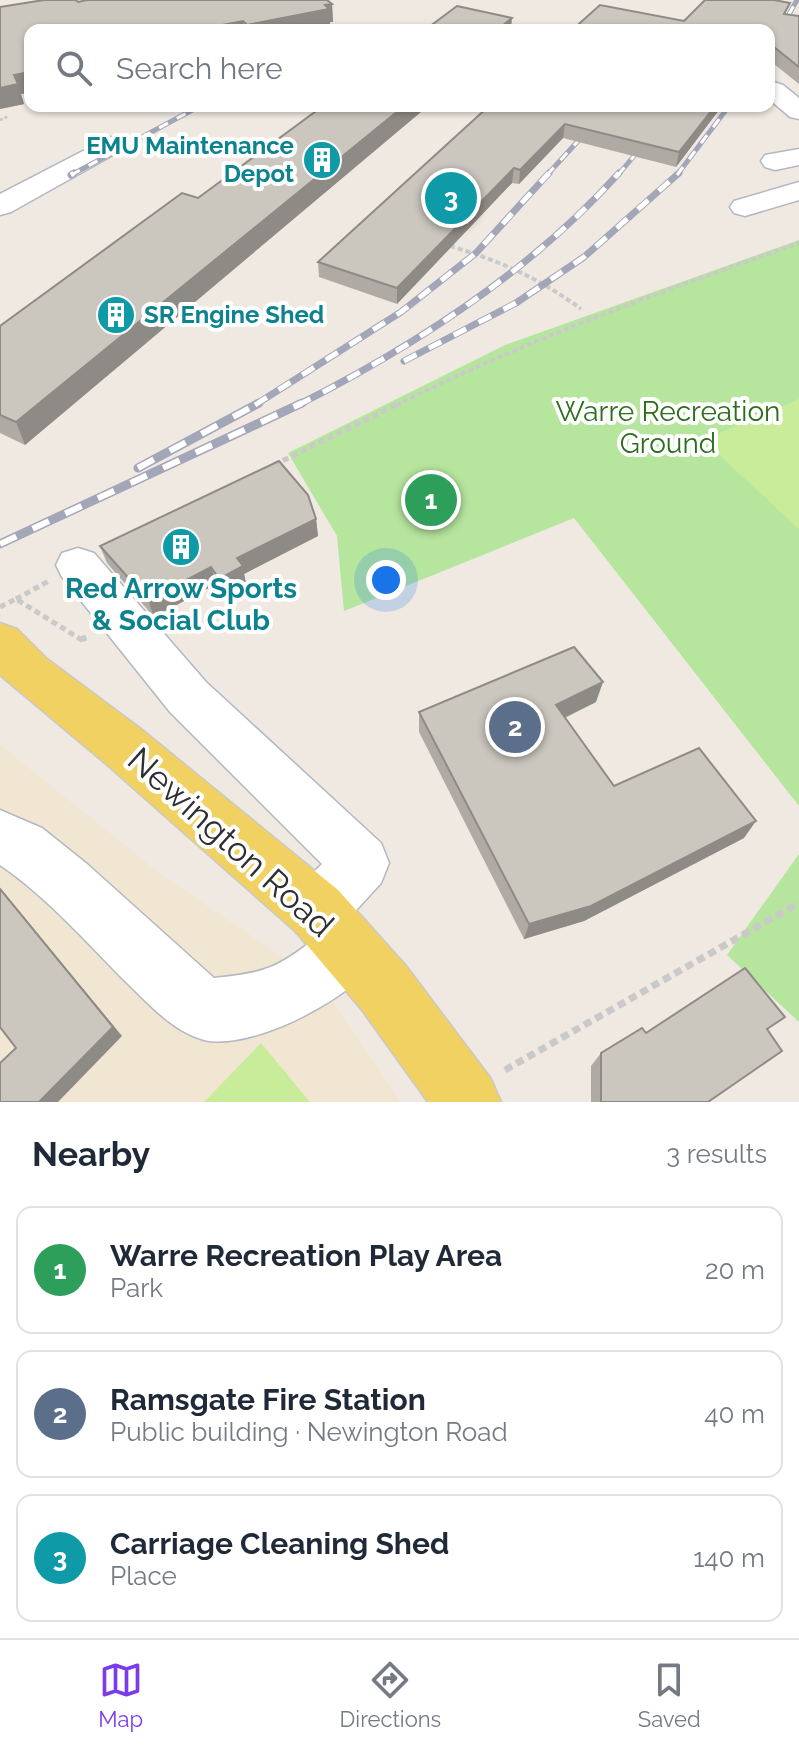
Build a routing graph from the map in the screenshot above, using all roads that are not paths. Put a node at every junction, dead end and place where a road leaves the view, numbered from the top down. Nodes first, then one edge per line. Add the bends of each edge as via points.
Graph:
1 (775, 91) edge
2 (799, 111) edge
3 (110, 145) dead end
4 (799, 191) edge
5 (0, 206) edge
6 (745, 207) dead end
7 (78, 565) road end
8 (8, 621) edge
9 (0, 837) edge
10 (333, 930) junction
11 (466, 1100) edge

1 - 2 lane
3 - 5 lane
4 - 6 lane
7 - 10 lane via 188,697 361,863
8 - 10 main road, Newington Road via 30,674 123,746
9 - 10 lane via 22,847 67,884 183,994 207,1010 264,1004 315,977
10 - 11 main road, Newington Road via 384,988

